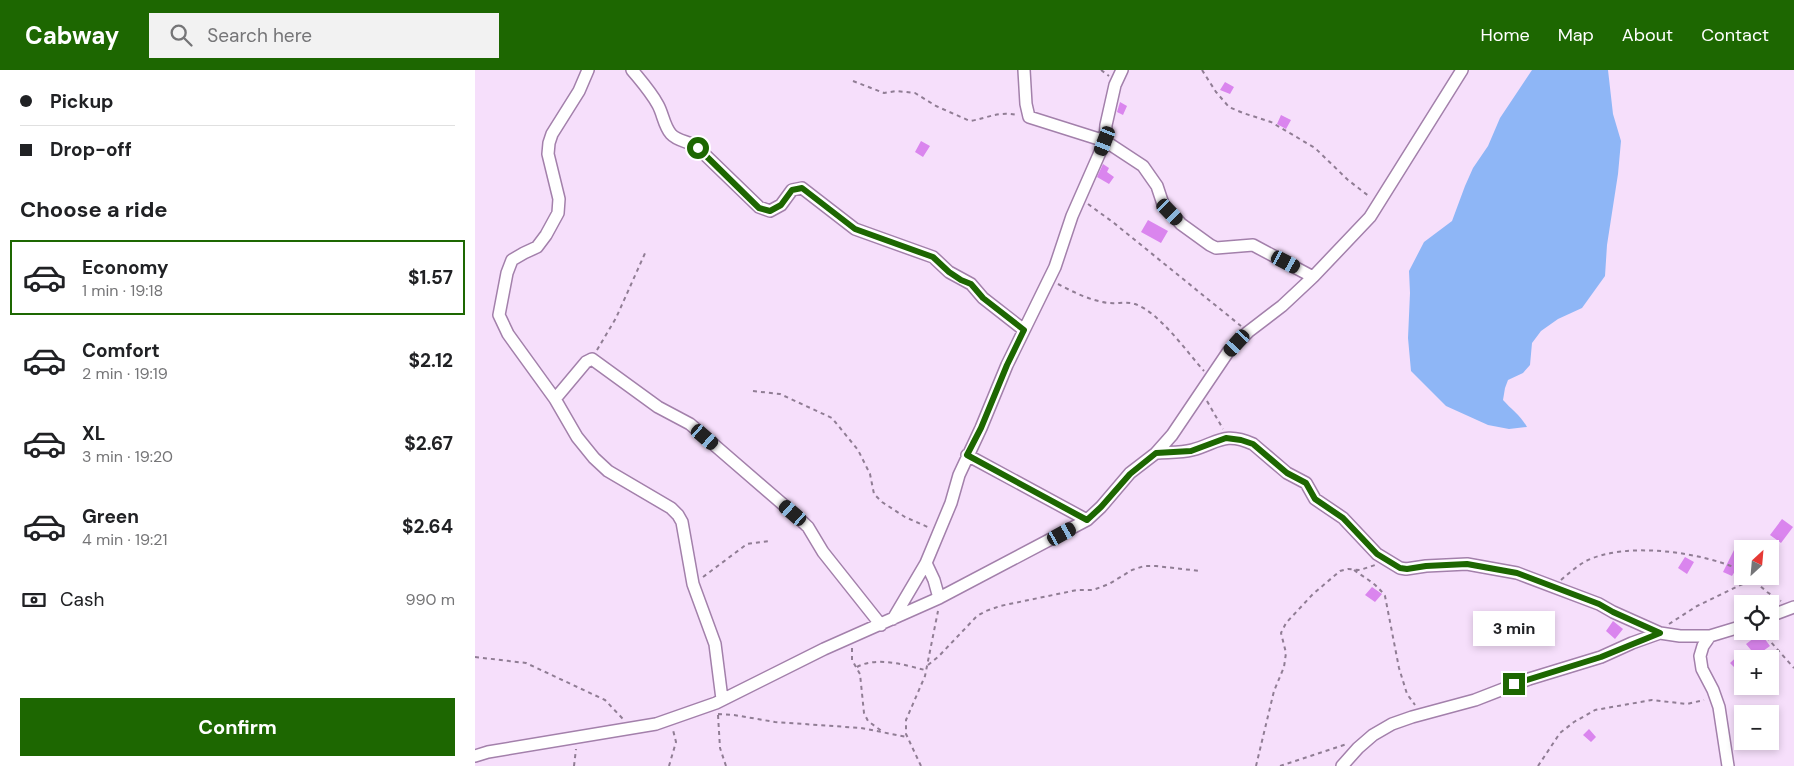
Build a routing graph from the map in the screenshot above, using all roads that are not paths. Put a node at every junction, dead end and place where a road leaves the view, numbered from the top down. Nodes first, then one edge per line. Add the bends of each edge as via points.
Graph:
1 (588, 70) edge
2 (632, 70) edge
3 (1024, 70) edge
4 (1122, 70) edge
5 (1462, 70) edge
6 (1105, 141) junction
7 (1313, 277) junction
8 (1024, 330) junction
9 (555, 398) junction
10 (1156, 453) junction
11 (967, 455) junction
12 (1087, 520) junction
13 (926, 563) junction
14 (939, 598) junction
15 (893, 620) junction
16 (881, 625) junction
17 (1734, 629) edge
18 (1660, 633) junction
19 (1710, 636) junction
20 (719, 706) junction
21 (475, 756) edge
22 (1342, 766) edge
23 (1728, 766) edge

1 - 9 street via 549,143 548,154 559,199 558,212 537,247 512,260 499,315 508,334
2 - 8 street via 659,106 672,135 698,148 759,208 770,211 781,205 792,190 802,188 855,229 933,257 949,272 971,284 983,298
3 - 6 street via 1029,117
4 - 6 street via 1115,85
5 - 7 street via 1370,217
6 - 7 street via 1148,171 1163,204 1181,224 1204,241 1216,248 1253,245
6 - 8 street via 1067,228 1061,253
7 - 10 street via 1228,352 1182,423
8 - 11 street
9 - 16 street via 592,358 658,407 690,424 807,527
9 - 20 street via 577,437 594,458 679,515 693,584 715,644
10 - 12 street via 1130,474
10 - 18 street via 1191,451 1231,438 1253,444 1287,473 1306,483 1315,499 1343,518 1365,544 1387,561 1407,569 1467,564 1517,573 1599,604
11 - 12 street
11 - 13 street
12 - 14 street
13 - 14 street
13 - 15 street
14 - 15 street
15 - 16 street
16 - 20 street via 824,649
17 - 19 street
18 - 19 street
18 - 22 street via 1584,663 1392,724 1362,744
19 - 23 street via 1703,646 1701,663 1721,715
20 - 21 street via 656,724

